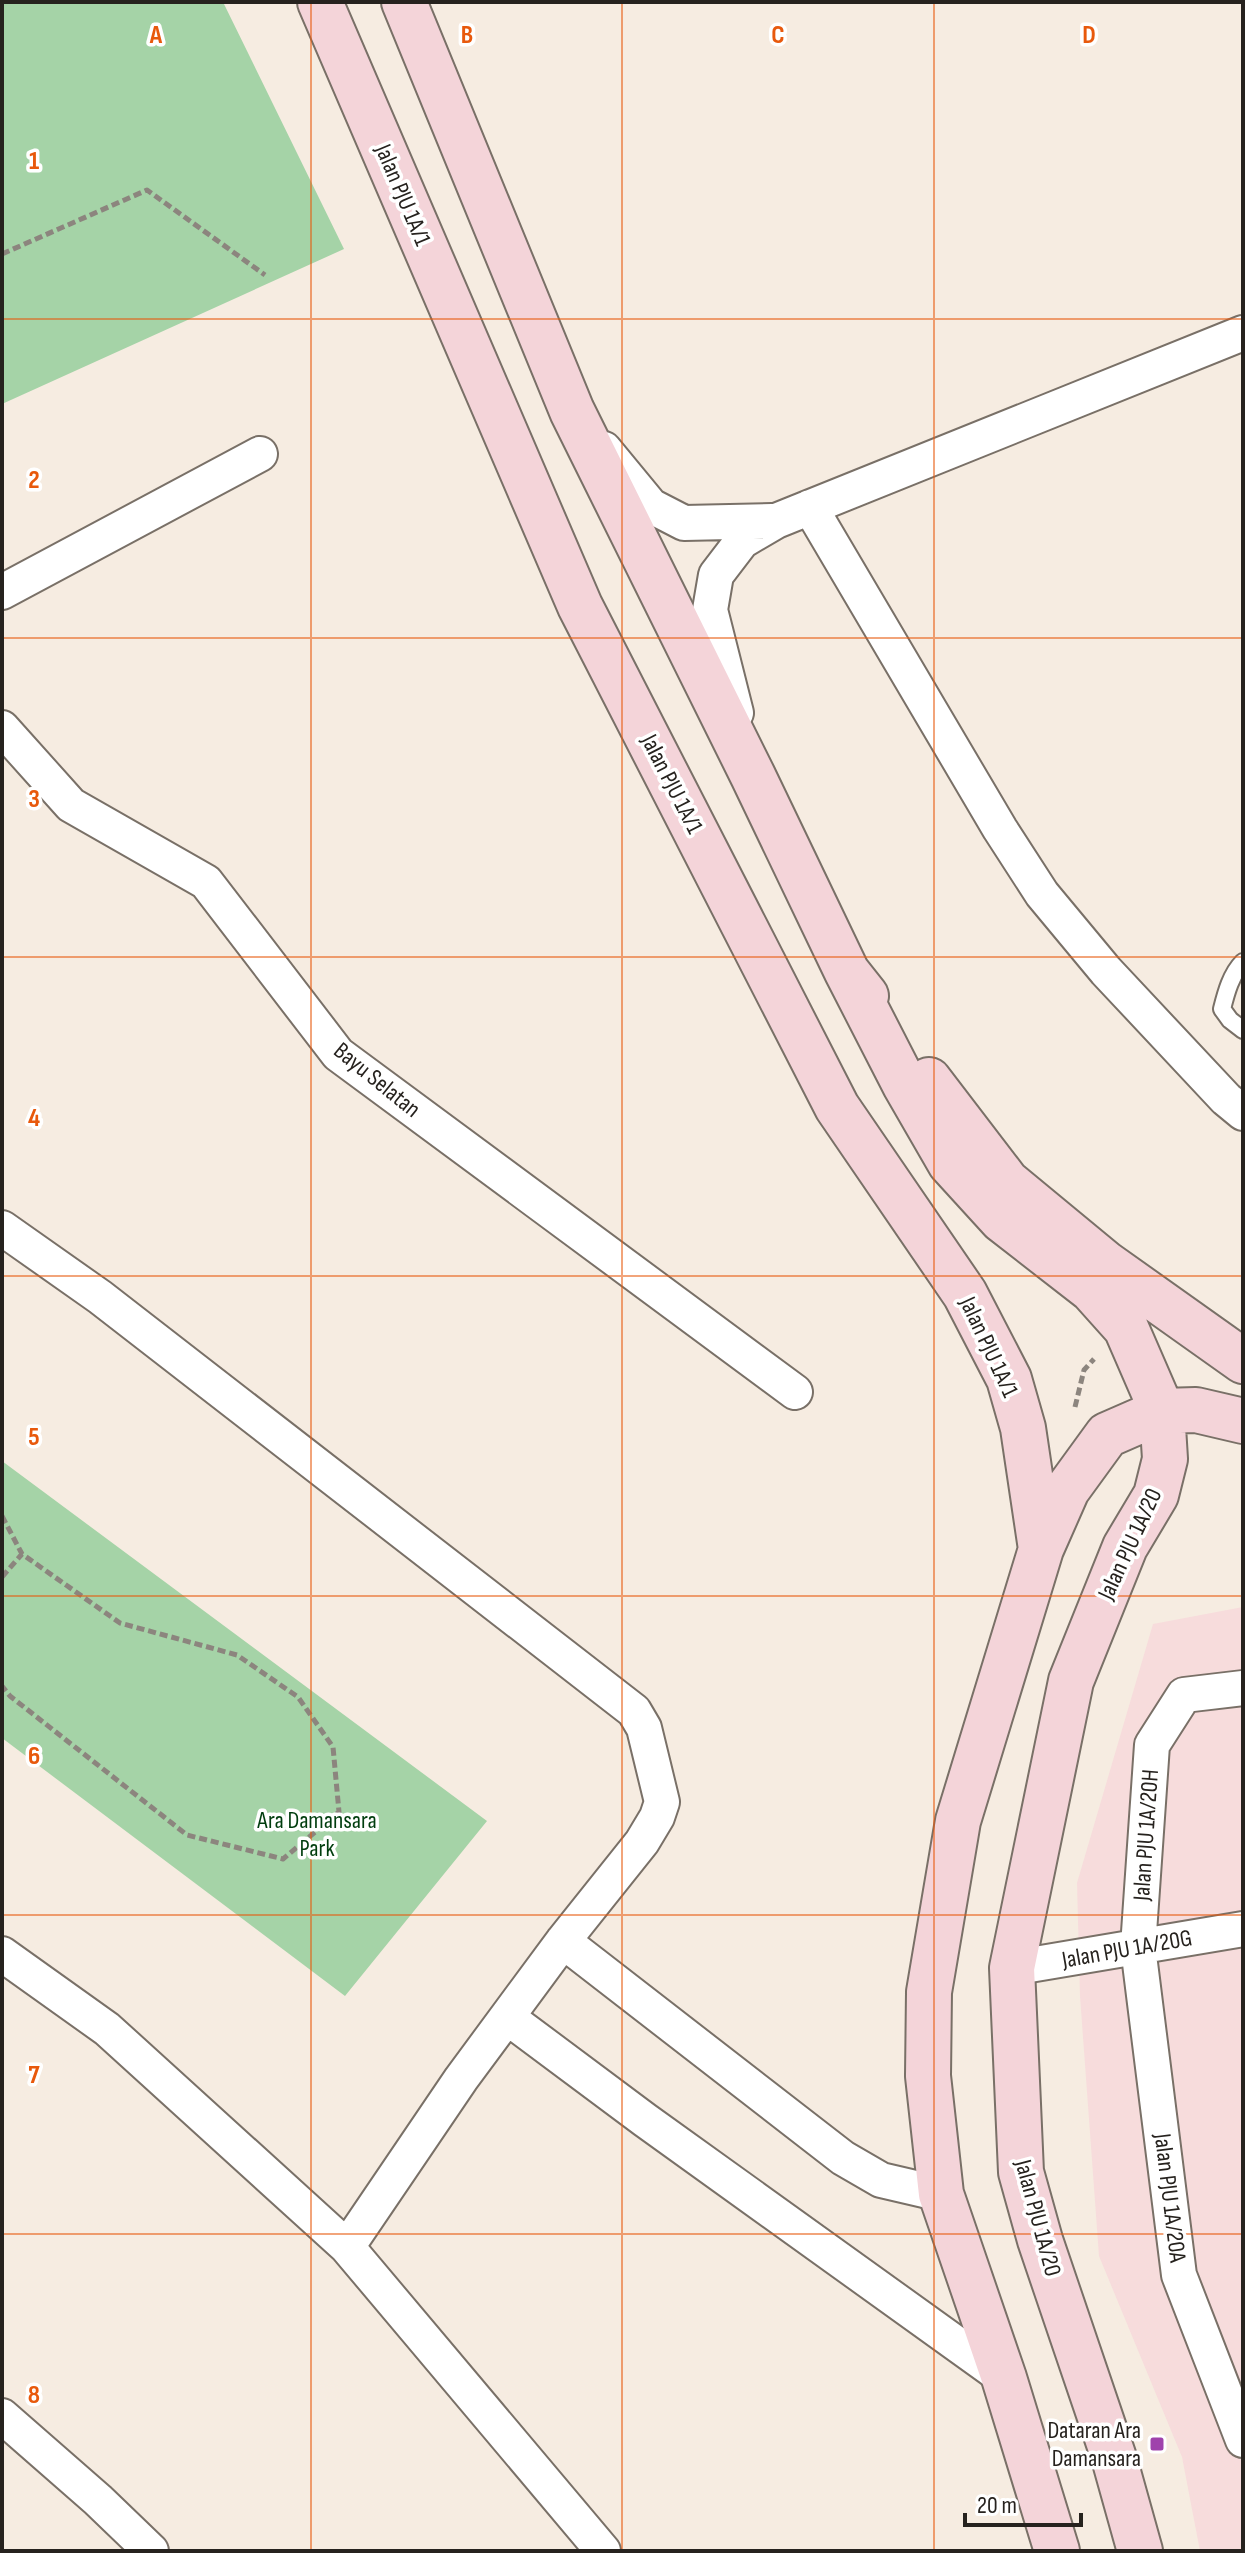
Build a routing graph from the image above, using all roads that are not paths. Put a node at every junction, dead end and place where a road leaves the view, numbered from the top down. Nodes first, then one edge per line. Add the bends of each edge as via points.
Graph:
1 (320, 2) edge
2 (404, 2) edge
3 (1243, 333) edge
4 (572, 411) junction
5 (260, 454) dead end
6 (810, 507) junction
7 (776, 521) junction
8 (2, 592) edge
9 (2, 728) edge
10 (753, 776) junction
11 (1243, 962) edge
12 (847, 972) junction
13 (1243, 1030) edge
14 (1243, 1113) edge
15 (2, 1228) edge
16 (1243, 1361) edge
17 (795, 1392) dead end
18 (1162, 1411) junction
19 (1243, 1421) edge
20 (1041, 1549) junction
21 (1243, 1688) edge
22 (1243, 1929) edge
23 (563, 1941) junction
24 (1138, 1947) junction
25 (2, 1954) edge
26 (1012, 1968) junction
27 (507, 2017) junction
28 (941, 2194) junction
29 (347, 2247) junction
30 (1004, 2378) junction
31 (2, 2416) edge
32 (1243, 2440) edge
33 (151, 2551) edge
34 (603, 2551) edge
35 (1057, 2551) edge
36 (1140, 2551) edge

1 - 20 main road, Jalan PJU 1A/1 via 580,606 837,1107 965,1294 1009,1379 1023,1428
2 - 4 main road
3 - 6 street
4 - 7 street via 651,506 684,523
4 - 10 main road
5 - 8 street
6 - 7 street
6 - 14 street via 1042,894 1106,971
7 - 10 street via 742,541 716,575 710,610
9 - 17 street, Bayu Selatan via 71,805 206,882 338,1054
10 - 12 main road
11 - 13 lane via 1222,1009
12 - 16 main road via 1007,1182 1105,1263
12 - 18 main road, Jalan PJU 1A/20 via 950,1163 1002,1220 1092,1290 1126,1328
15 - 23 street via 100,1297 634,1711 644,1728 662,1802 642,1842
18 - 19 main road via 1196,1410
18 - 20 main road via 1107,1435 1067,1490
18 - 26 main road, Jalan PJU 1A/20 via 1165,1459 1156,1495 1125,1547 1071,1681
20 - 28 main road via 958,1821 929,1992 928,2076
21 - 24 street, Jalan PJU 1A/20H via 1184,1695 1152,1745
22 - 24 street, Jalan PJU 1A/20G
23 - 27 street
23 - 28 street via 843,2158 881,2180
24 - 26 street, Jalan PJU 1A/20G
24 - 32 street, Jalan PJU 1A/20A via 1179,2275
25 - 29 street via 107,2029
26 - 36 main road, Jalan PJU 1A/20 via 1021,2172
27 - 29 street
27 - 30 street
28 - 30 main road
29 - 34 street
30 - 35 main road
31 - 33 street

